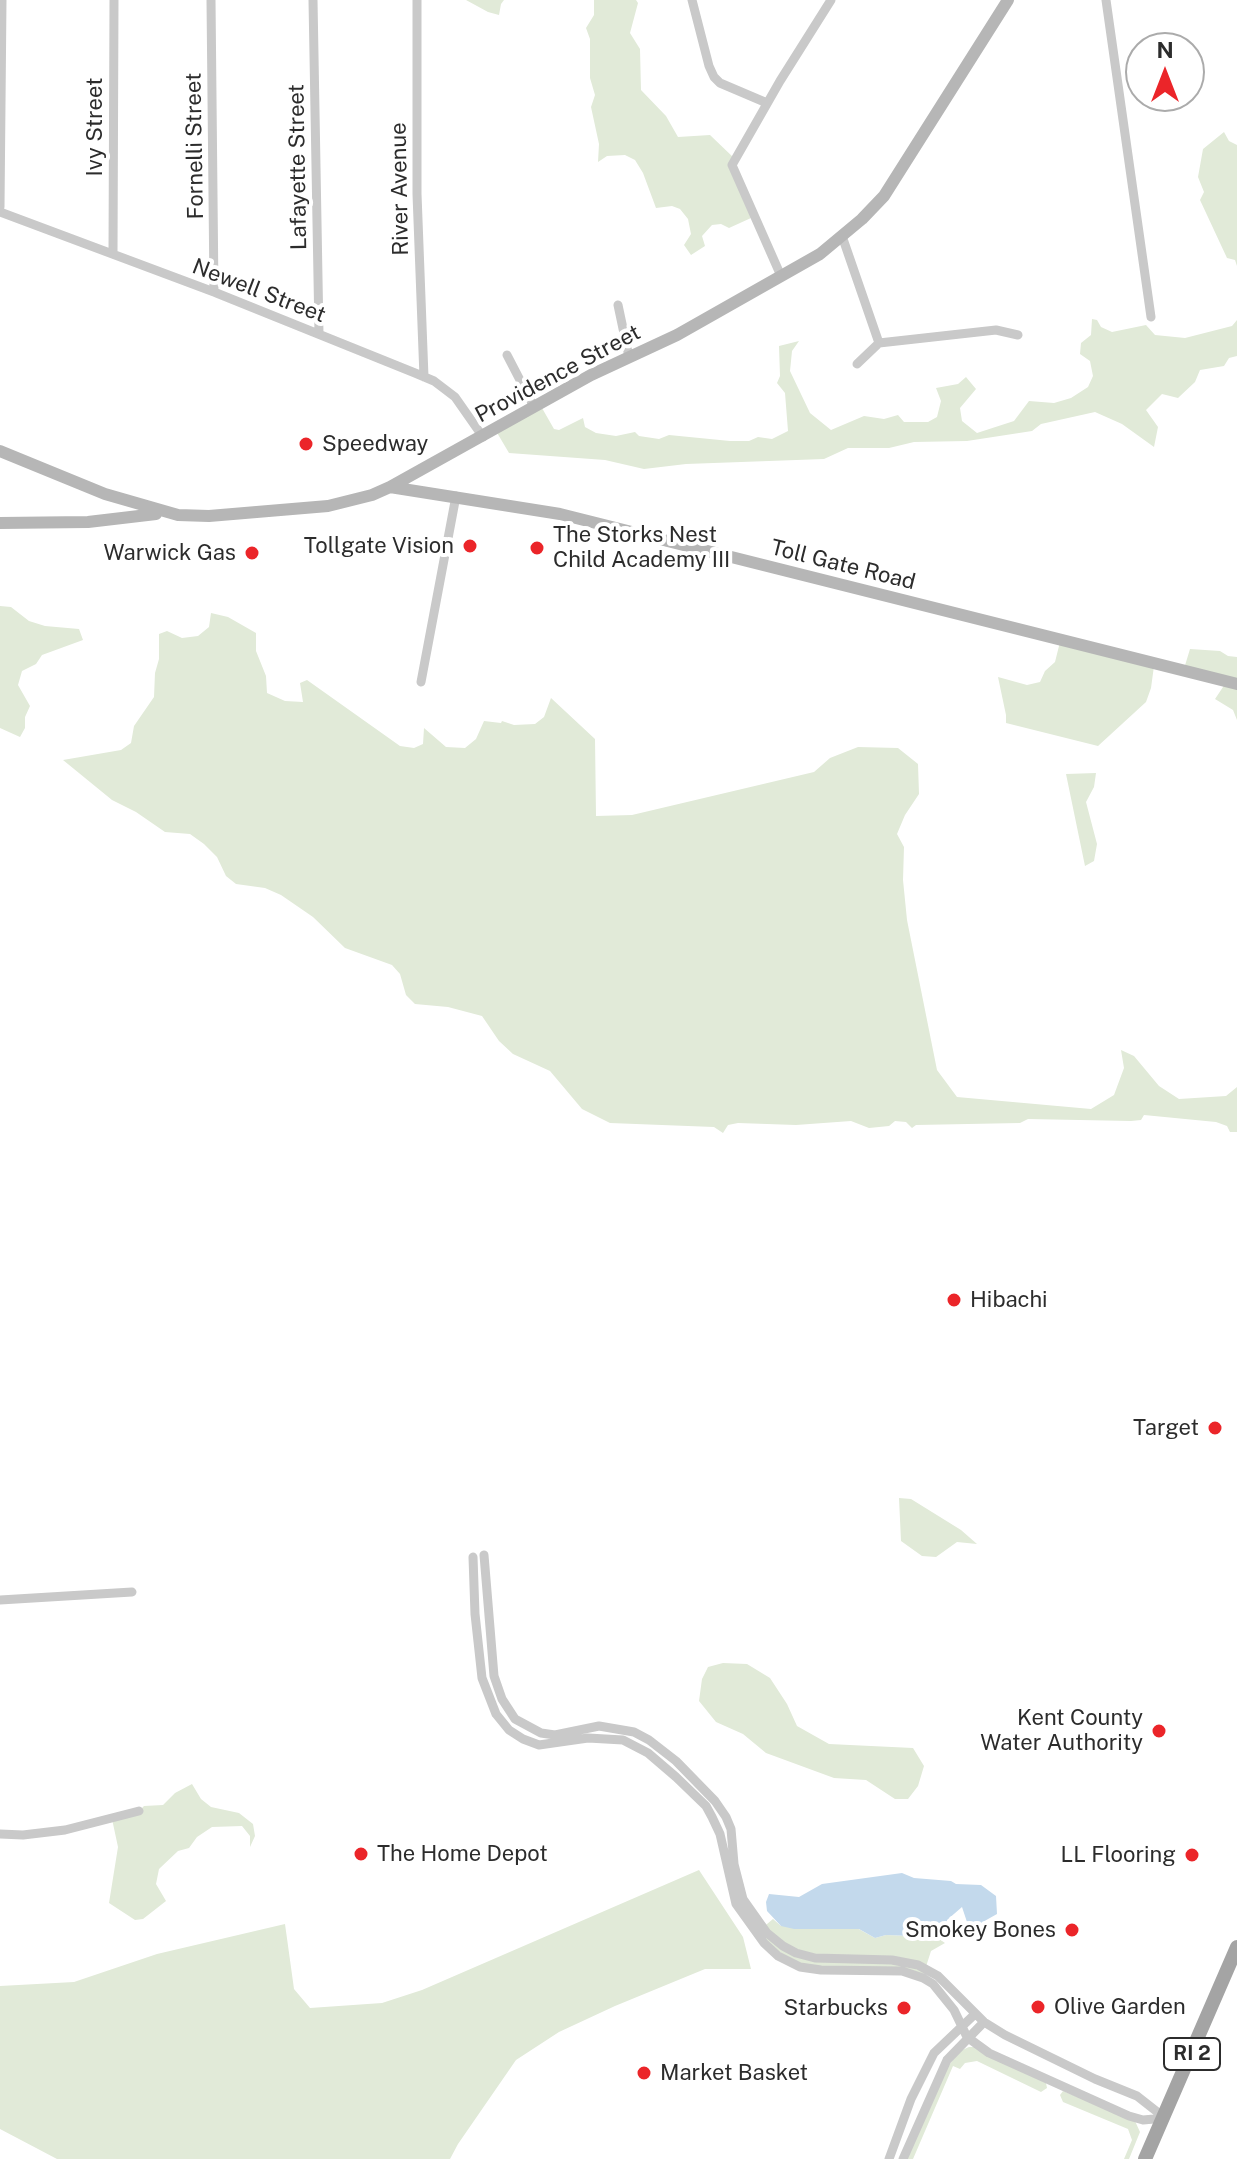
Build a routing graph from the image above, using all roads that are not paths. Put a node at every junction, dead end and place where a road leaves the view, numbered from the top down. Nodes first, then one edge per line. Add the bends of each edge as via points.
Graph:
1 (2, 0) edge
2 (114, 0) edge
3 (211, 0) edge
4 (313, 0) edge
5 (417, 0) edge
6 (692, 0) edge
7 (831, 0) edge
8 (1008, 0) edge
9 (1106, 0) edge
10 (767, 103) junction
11 (0, 210) edge
12 (842, 236) junction
13 (113, 254) junction
14 (781, 276) junction
15 (214, 292) junction
16 (618, 305) dead end
17 (1151, 317) dead end
18 (319, 333) junction
19 (1018, 335) dead end
20 (879, 343) junction
21 (507, 355) dead end
22 (629, 357) junction
23 (857, 364) dead end
24 (424, 377) junction
25 (534, 407) junction
26 (483, 437) junction
27 (0, 451) edge
28 (390, 487) junction
29 (456, 496) junction
30 (164, 513) junction
31 (0, 523) edge
32 (421, 682) dead end
33 (1237, 684) edge
34 (484, 1555) dead end
35 (473, 1557) dead end
36 (132, 1592) dead end
37 (0, 1600) edge
38 (139, 1811) dead end
39 (0, 1834) edge
40 (1237, 1947) edge
41 (975, 2014) junction
42 (984, 2022) junction
43 (961, 2024) junction
44 (967, 2037) junction
45 (1165, 2118) junction
46 (889, 2159) edge
47 (903, 2159) edge
48 (1145, 2159) edge

1 - 11 street
2 - 13 street, Ivy Street
3 - 15 street, Fornelli Street
4 - 18 street, Lafayette Street
5 - 24 street, River Avenue
6 - 10 street via 714,77
7 - 10 street
8 - 12 main road, Providence Street via 884,196
9 - 17 street
10 - 14 street via 732,165
11 - 13 street, Newell Street
12 - 14 main road, Providence Street
12 - 20 street
13 - 15 street, Newell Street
14 - 22 main road, Providence Street
15 - 18 street, Newell Street
16 - 22 street
18 - 24 street, Newell Street
19 - 20 street via 996,330
20 - 23 street
21 - 25 street
22 - 25 main road, Providence Street
24 - 26 street, Newell Street via 455,397
25 - 26 main road, Providence Street
26 - 28 main road, Providence Street
27 - 30 main road, Providence Street
28 - 29 main road, Toll Gate Road
28 - 30 main road, Providence Street via 328,506 209,516
29 - 32 street
29 - 33 main road, Toll Gate Road via 569,516
30 - 31 main road via 88,522
34 - 41 street via 494,1676 515,1719 541,1733 599,1726 649,1740 721,1809 731,1829 743,1899 767,1933 796,1953 815,1958 918,1965 938,1976
35 - 43 street via 482,1678 496,1714 509,1730 539,1745 603,1737 648,1753 706,1806 720,1834 736,1904 778,1956 821,1970 912,1974 933,1984
36 - 37 street
38 - 39 street via 65,1830
40 - 45 main road, RI 2
41 - 42 street
41 - 43 street
42 - 44 street
42 - 45 street via 1137,2096
43 - 44 street
43 - 46 street via 934,2053
44 - 45 street via 989,2053 1129,2116
44 - 47 street via 947,2060
45 - 48 main road, RI 2

